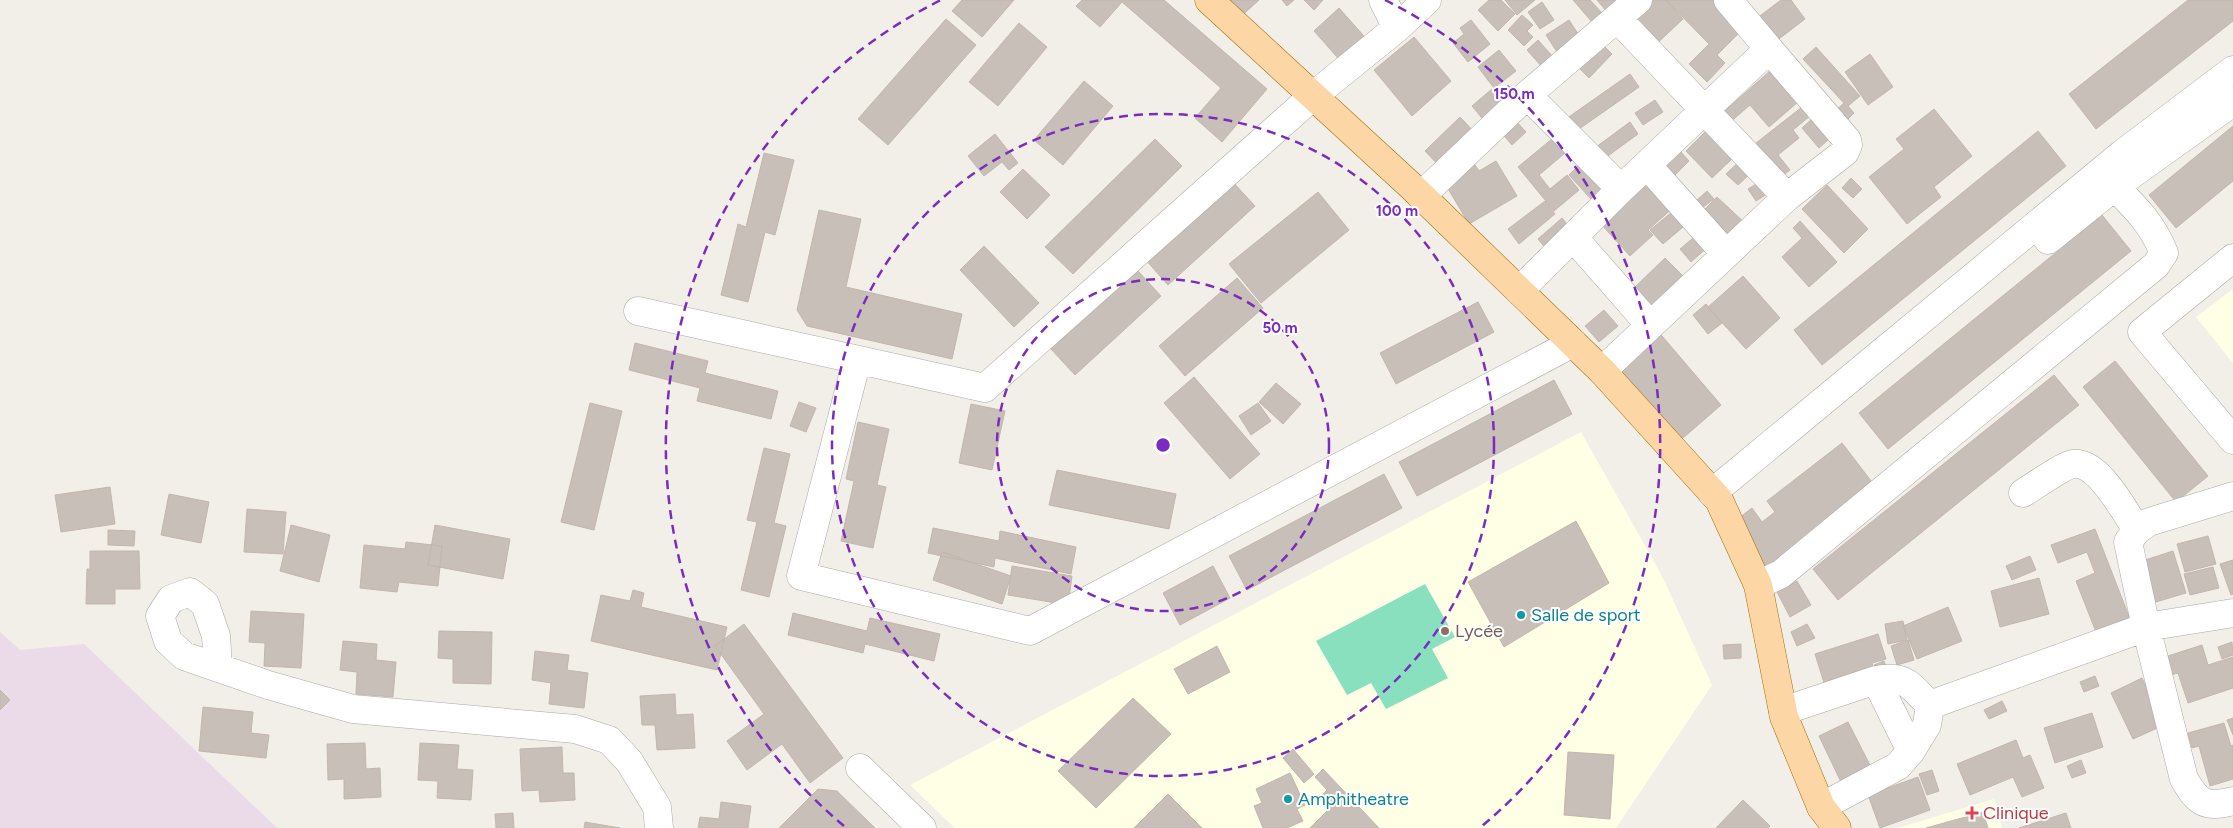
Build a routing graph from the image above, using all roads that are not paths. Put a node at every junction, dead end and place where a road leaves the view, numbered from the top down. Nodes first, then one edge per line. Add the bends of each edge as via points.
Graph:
1 (1209, 0) edge
2 (1382, 0) edge
3 (1427, 0) edge
4 (1638, 0) edge
5 (1728, 0) edge
6 (1617, 18) junction
7 (1397, 28) junction
8 (1768, 50) junction
9 (2233, 70) edge
10 (1526, 95) junction
11 (1313, 96) junction
12 (2233, 102) edge
13 (1706, 110) junction
14 (1647, 165) junction
15 (2107, 180) junction
16 (1621, 189) junction
17 (1421, 196) junction
18 (1787, 197) junction
19 (1573, 237) junction
20 (1726, 254) junction
21 (2233, 258) edge
22 (1519, 291) junction
23 (638, 311) dead end
24 (1650, 325) junction
25 (1573, 343) junction
26 (857, 360) junction
27 (1602, 371) junction
28 (2233, 440) edge
29 (2023, 493) dead end
30 (2233, 496) edge
31 (1716, 497) junction
32 (2137, 530) junction
33 (1758, 585) junction
34 (2233, 613) edge
35 (2146, 626) junction
36 (218, 666) dead end
37 (1876, 680) junction
38 (1930, 705) junction
39 (1783, 711) junction
40 (1911, 751) junction
41 (860, 768) dead end
42 (2233, 801) edge
43 (1829, 821) edge
44 (659, 828) edge
45 (922, 828) edge

1 - 11 main road
2 - 7 street
3 - 7 street
4 - 6 street
5 - 8 street
6 - 10 street
6 - 13 street
7 - 11 street
8 - 13 street
8 - 18 street via 1848,145 1845,152
9 - 15 street via 2122,154
10 - 16 street
10 - 17 street
11 - 17 main road
11 - 26 street via 985,388
12 - 15 street
13 - 14 street
13 - 18 street
14 - 16 street
14 - 20 street
15 - 31 street
15 - 33 street via 2134,204 2157,236 2164,253 2156,265 1781,574
16 - 19 street
17 - 22 main road
18 - 20 street
19 - 22 street
19 - 24 street
20 - 24 street
21 - 28 street via 2142,332
22 - 25 main road
23 - 26 street
24 - 27 street
25 - 26 street via 1030,630 801,576
25 - 27 main road
27 - 31 main road
29 - 32 street via 2072,464 2088,466 2100,476
30 - 32 street via 2149,522
31 - 33 main road
32 - 35 street via 2128,542
33 - 39 main road
34 - 35 street
35 - 38 street
35 - 42 street via 2184,779 2195,798 2215,806
36 - 44 street via 268,685 353,709 575,729 609,740 643,782 656,807
37 - 38 street via 1903,679
37 - 39 street
37 - 40 street
38 - 40 street via 1926,725
39 - 43 main road
40 - 43 street via 1898,766
41 - 45 street

